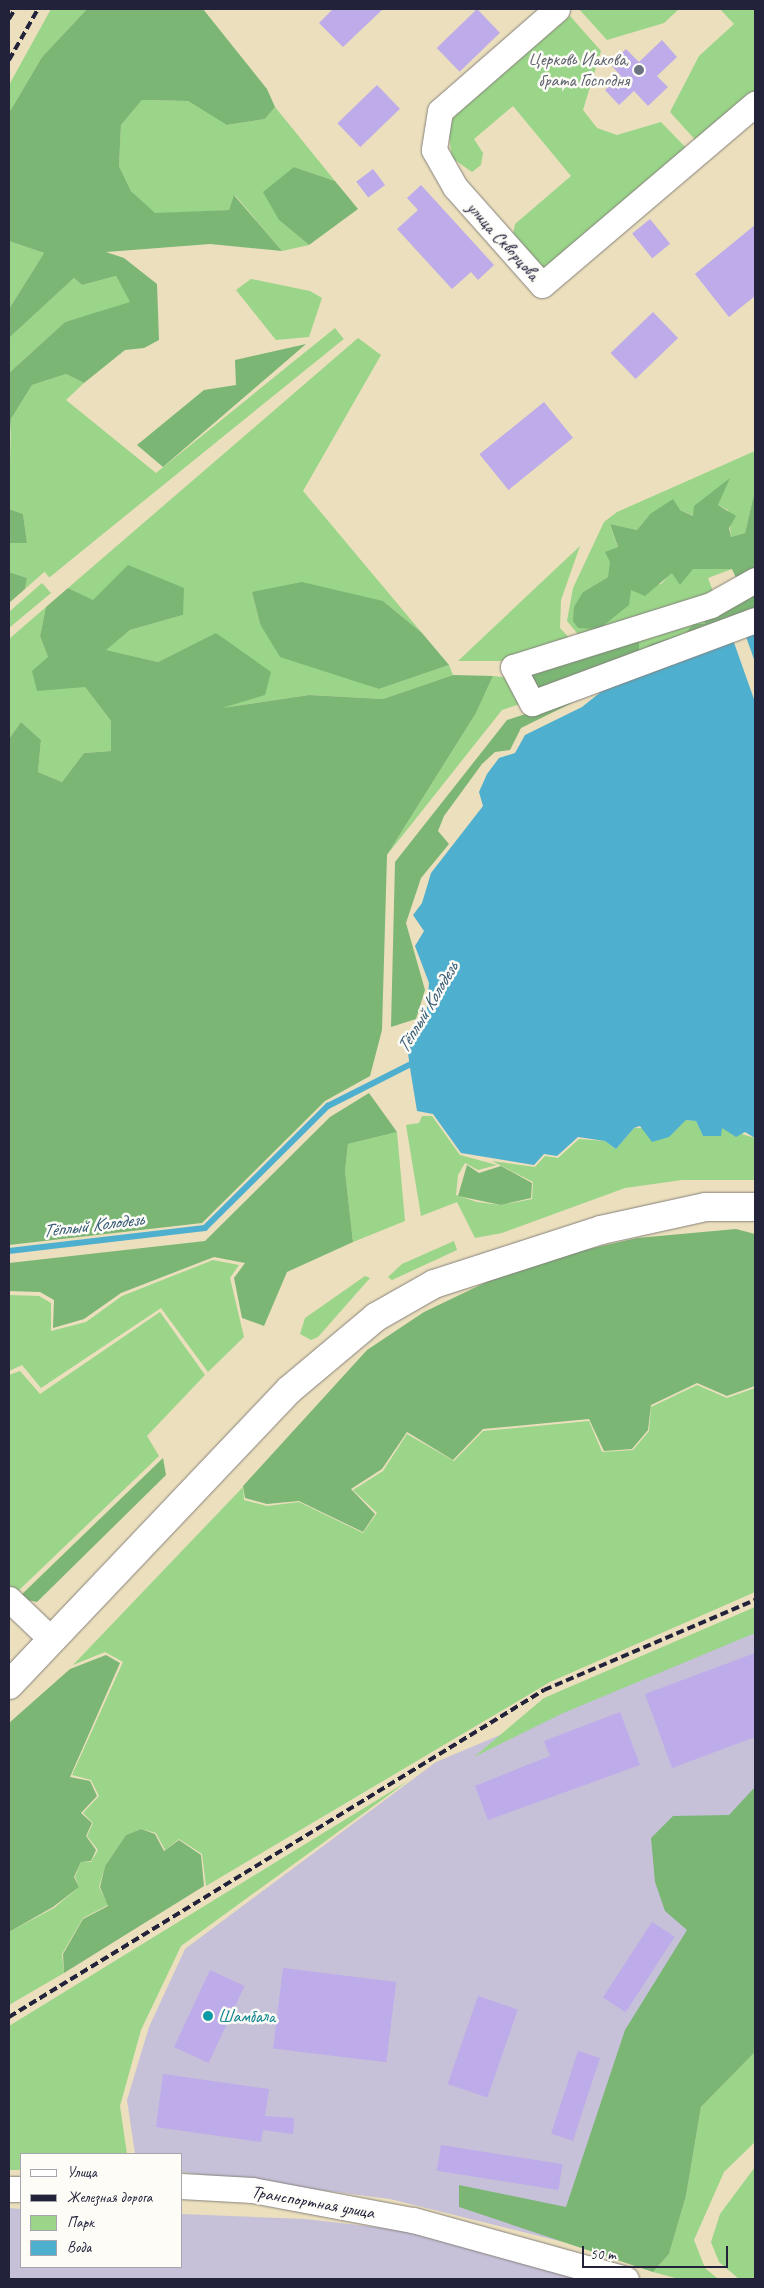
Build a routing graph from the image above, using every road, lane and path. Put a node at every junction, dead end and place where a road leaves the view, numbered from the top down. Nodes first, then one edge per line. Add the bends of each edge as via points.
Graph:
1 (557, 9) edge
2 (755, 104) edge
3 (755, 580) edge
4 (755, 620) edge
5 (755, 1207) edge
6 (9, 1599) edge
7 (52, 1640) junction
8 (9, 1685) edge
9 (182, 2186) edge
10 (626, 2279) edge

1 - 2 street, улица Скворцова via 440,111 434,150 455,187 542,285
3 - 4 street via 711,606 513,667 532,703
5 - 7 main road via 706,1207 591,1233 434,1284 376,1317 289,1390
6 - 7 street
7 - 8 main road
9 - 10 street, Транспортная улица via 252,2190 443,2230

